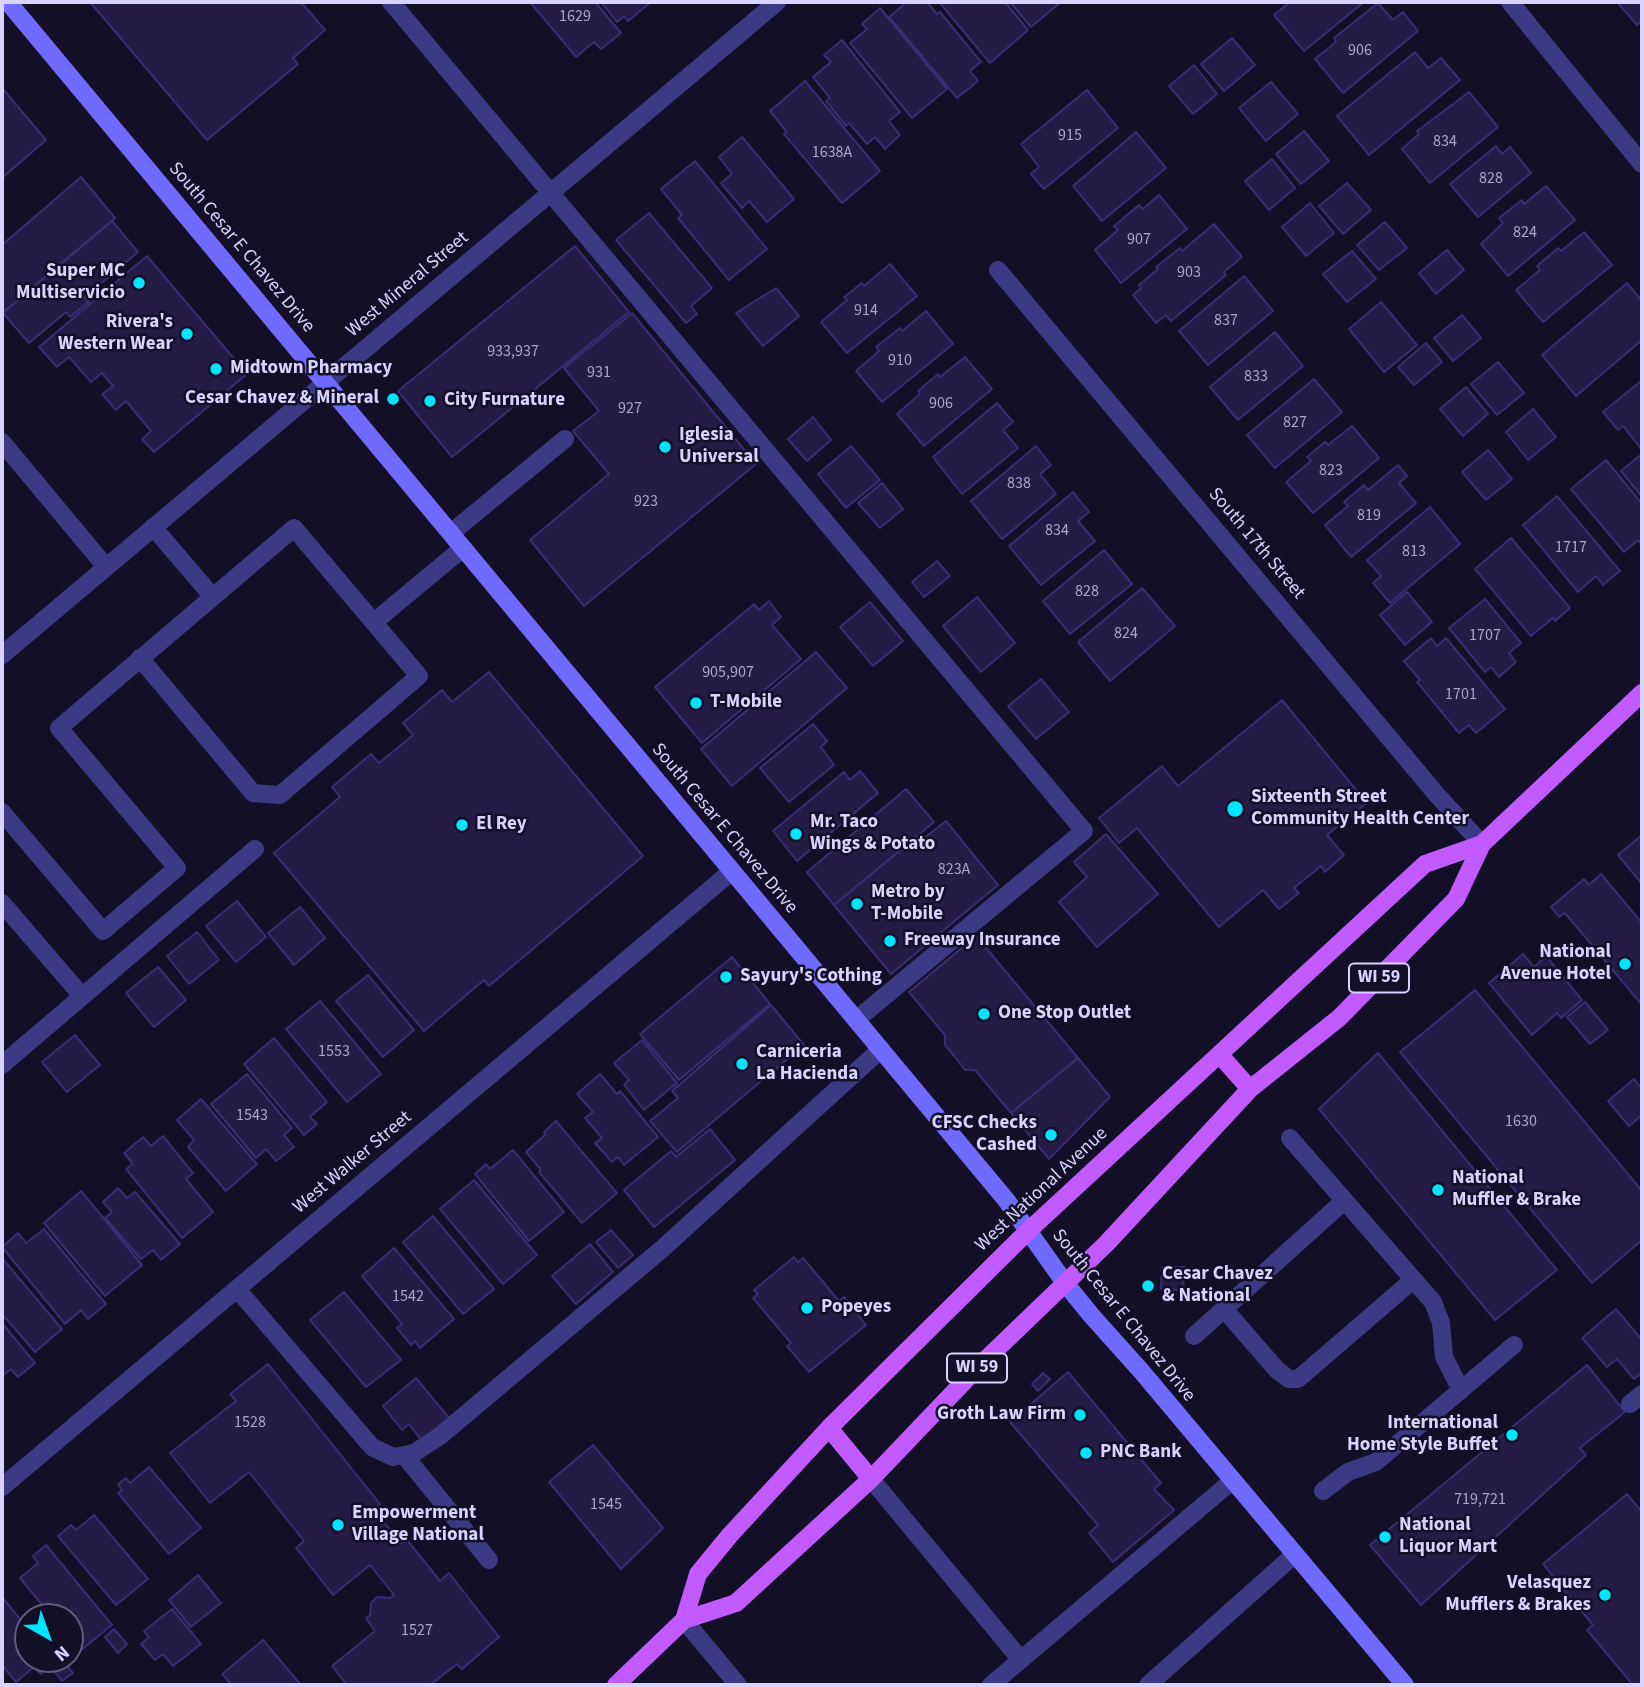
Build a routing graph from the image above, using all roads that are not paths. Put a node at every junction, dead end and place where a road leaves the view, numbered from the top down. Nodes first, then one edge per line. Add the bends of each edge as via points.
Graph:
1 (8, 2) edge
2 (391, 2) edge
3 (1510, 2) edge
4 (773, 3) edge
5 (1642, 164) edge
6 (550, 193) junction
7 (998, 270) dead end
8 (325, 382) junction
9 (565, 439) dead end
10 (2, 442) edge
11 (153, 527) junction
12 (451, 533) junction
13 (463, 548) junction
14 (106, 567) junction
15 (213, 597) junction
16 (373, 622) junction
17 (2, 655) edge
18 (140, 658) junction
19 (1642, 693) edge
20 (2, 812) edge
21 (1482, 844) junction
22 (255, 849) dead end
23 (732, 871) junction
24 (2, 903) edge
25 (82, 996) junction
26 (856, 1020) junction
27 (881, 1049) junction
28 (1220, 1055) junction
29 (2, 1065) edge
30 (1250, 1089) junction
31 (1290, 1138) dead end
32 (1344, 1201) junction
33 (1027, 1232) junction
34 (1413, 1279) junction
35 (1065, 1283) junction
36 (237, 1289) junction
37 (1224, 1309) junction
38 (1194, 1336) dead end
39 (1514, 1345) dead end
40 (1461, 1390) junction
41 (829, 1428) junction
42 (404, 1455) junction
43 (871, 1479) junction
44 (1232, 1480) junction
45 (2, 1487) edge
46 (1323, 1491) dead end
47 (1294, 1555) junction
48 (489, 1560) dead end
49 (684, 1620) junction
50 (1021, 1660) junction
51 (616, 1685) edge
52 (738, 1685) edge
53 (991, 1685) edge
54 (1147, 1685) edge
55 (1405, 1685) edge

1 - 8 main road, South Cesar E Chavez Drive
2 - 6 street
3 - 5 street
4 - 6 street, West Mineral Street
6 - 8 street, West Mineral Street
6 - 26 street via 1084,831
7 - 21 street, South 17th Street
8 - 11 street, West Mineral Street
8 - 12 main road, South Cesar E Chavez Drive
9 - 12 street
10 - 14 street
11 - 14 street, West Mineral Street
11 - 15 street
12 - 13 main road, South Cesar E Chavez Drive
13 - 16 street
13 - 23 main road, South Cesar E Chavez Drive
14 - 17 street, West Mineral Street
15 - 16 street via 294,528
15 - 18 street
16 - 18 street via 419,676 280,795 253,793
18 - 20 street via 59,727 177,868 103,931
19 - 21 main road, West National Avenue / WI 59
21 - 28 main road, West National Avenue / WI 59 via 1425,864
21 - 30 main road, West National Avenue / WI 59 via 1456,899 1339,1018
22 - 25 street
23 - 26 main road, South Cesar E Chavez Drive
23 - 36 street, West Walker Street
24 - 25 street
25 - 29 street
26 - 27 main road, South Cesar E Chavez Drive
27 - 33 main road, South Cesar E Chavez Drive via 1007,1201
27 - 42 street via 652,1258 440,1436
28 - 30 main road
28 - 33 main road, West National Avenue / WI 59
30 - 35 main road, West National Avenue / WI 59
31 - 32 street
32 - 34 street
32 - 37 street
33 - 35 main road, South Cesar E Chavez Drive
33 - 41 main road, West National Avenue / WI 59
34 - 37 street via 1298,1379 1289,1379 1277,1370
34 - 40 street via 1433,1302 1441,1323 1444,1357
35 - 43 main road, West National Avenue / WI 59
35 - 44 main road, South Cesar E Chavez Drive
36 - 42 street via 372,1447 393,1457
36 - 45 street, West Walker Street
37 - 38 street
39 - 40 street
40 - 46 street via 1376,1462 1348,1472
41 - 43 main road
41 - 49 main road, West National Avenue / WI 59 via 698,1574
42 - 48 street
43 - 49 main road, West National Avenue / WI 59 via 736,1603
43 - 50 street
44 - 47 main road, South Cesar E Chavez Drive
44 - 50 street
47 - 54 street
47 - 55 main road, South Cesar E Chavez Drive
49 - 51 main road, West National Avenue / WI 59
49 - 52 street
50 - 53 street

